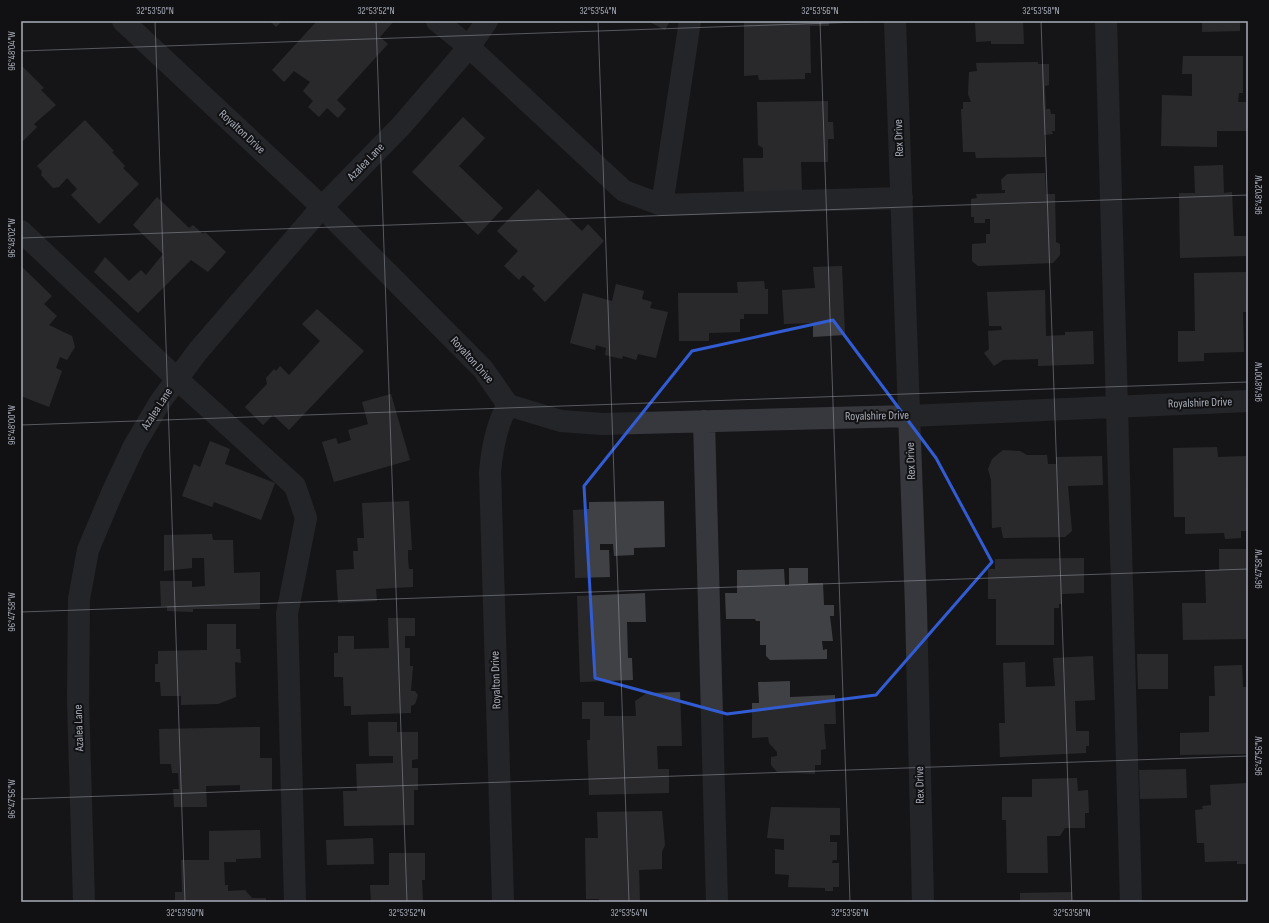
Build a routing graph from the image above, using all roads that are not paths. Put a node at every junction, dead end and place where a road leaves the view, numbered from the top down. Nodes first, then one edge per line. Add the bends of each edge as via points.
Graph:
1 (437, 21) edge
2 (487, 21) edge
3 (690, 21) edge
4 (895, 21) edge
5 (1106, 21) edge
6 (129, 23) edge
7 (469, 47) junction
8 (902, 198) junction
9 (662, 205) junction
10 (322, 207) junction
11 (21, 231) edge
12 (177, 379) junction
13 (1248, 401) edge
14 (508, 404) junction
15 (1118, 406) junction
16 (909, 416) junction
17 (704, 421) junction
18 (84, 902) edge
19 (295, 902) edge
20 (503, 902) edge
21 (717, 902) edge
22 (923, 902) edge
23 (1131, 902) edge

1 - 7 street
2 - 7 street, Azalea Lane
3 - 9 street
4 - 8 street, Rex Drive
5 - 15 street
6 - 10 street, Royalton Drive
7 - 9 street via 624,191
7 - 10 street, Azalea Lane via 402,125
8 - 9 street
8 - 16 street, Rex Drive
10 - 12 street, Azalea Lane
10 - 14 street, Royalton Drive via 483,369
11 - 12 street
12 - 18 street, Azalea Lane via 134,446 112,493 88,550 79,598 78,701
12 - 19 street via 295,486 306,518 286,614
13 - 15 street, Royalshire Drive
14 - 17 street, Royalshire Drive via 561,420 602,424
14 - 20 street, Royalton Drive via 500,417 490,472
15 - 16 street, Royalshire Drive
15 - 23 street
16 - 17 street, Royalshire Drive
16 - 22 street, Rex Drive
17 - 21 street

